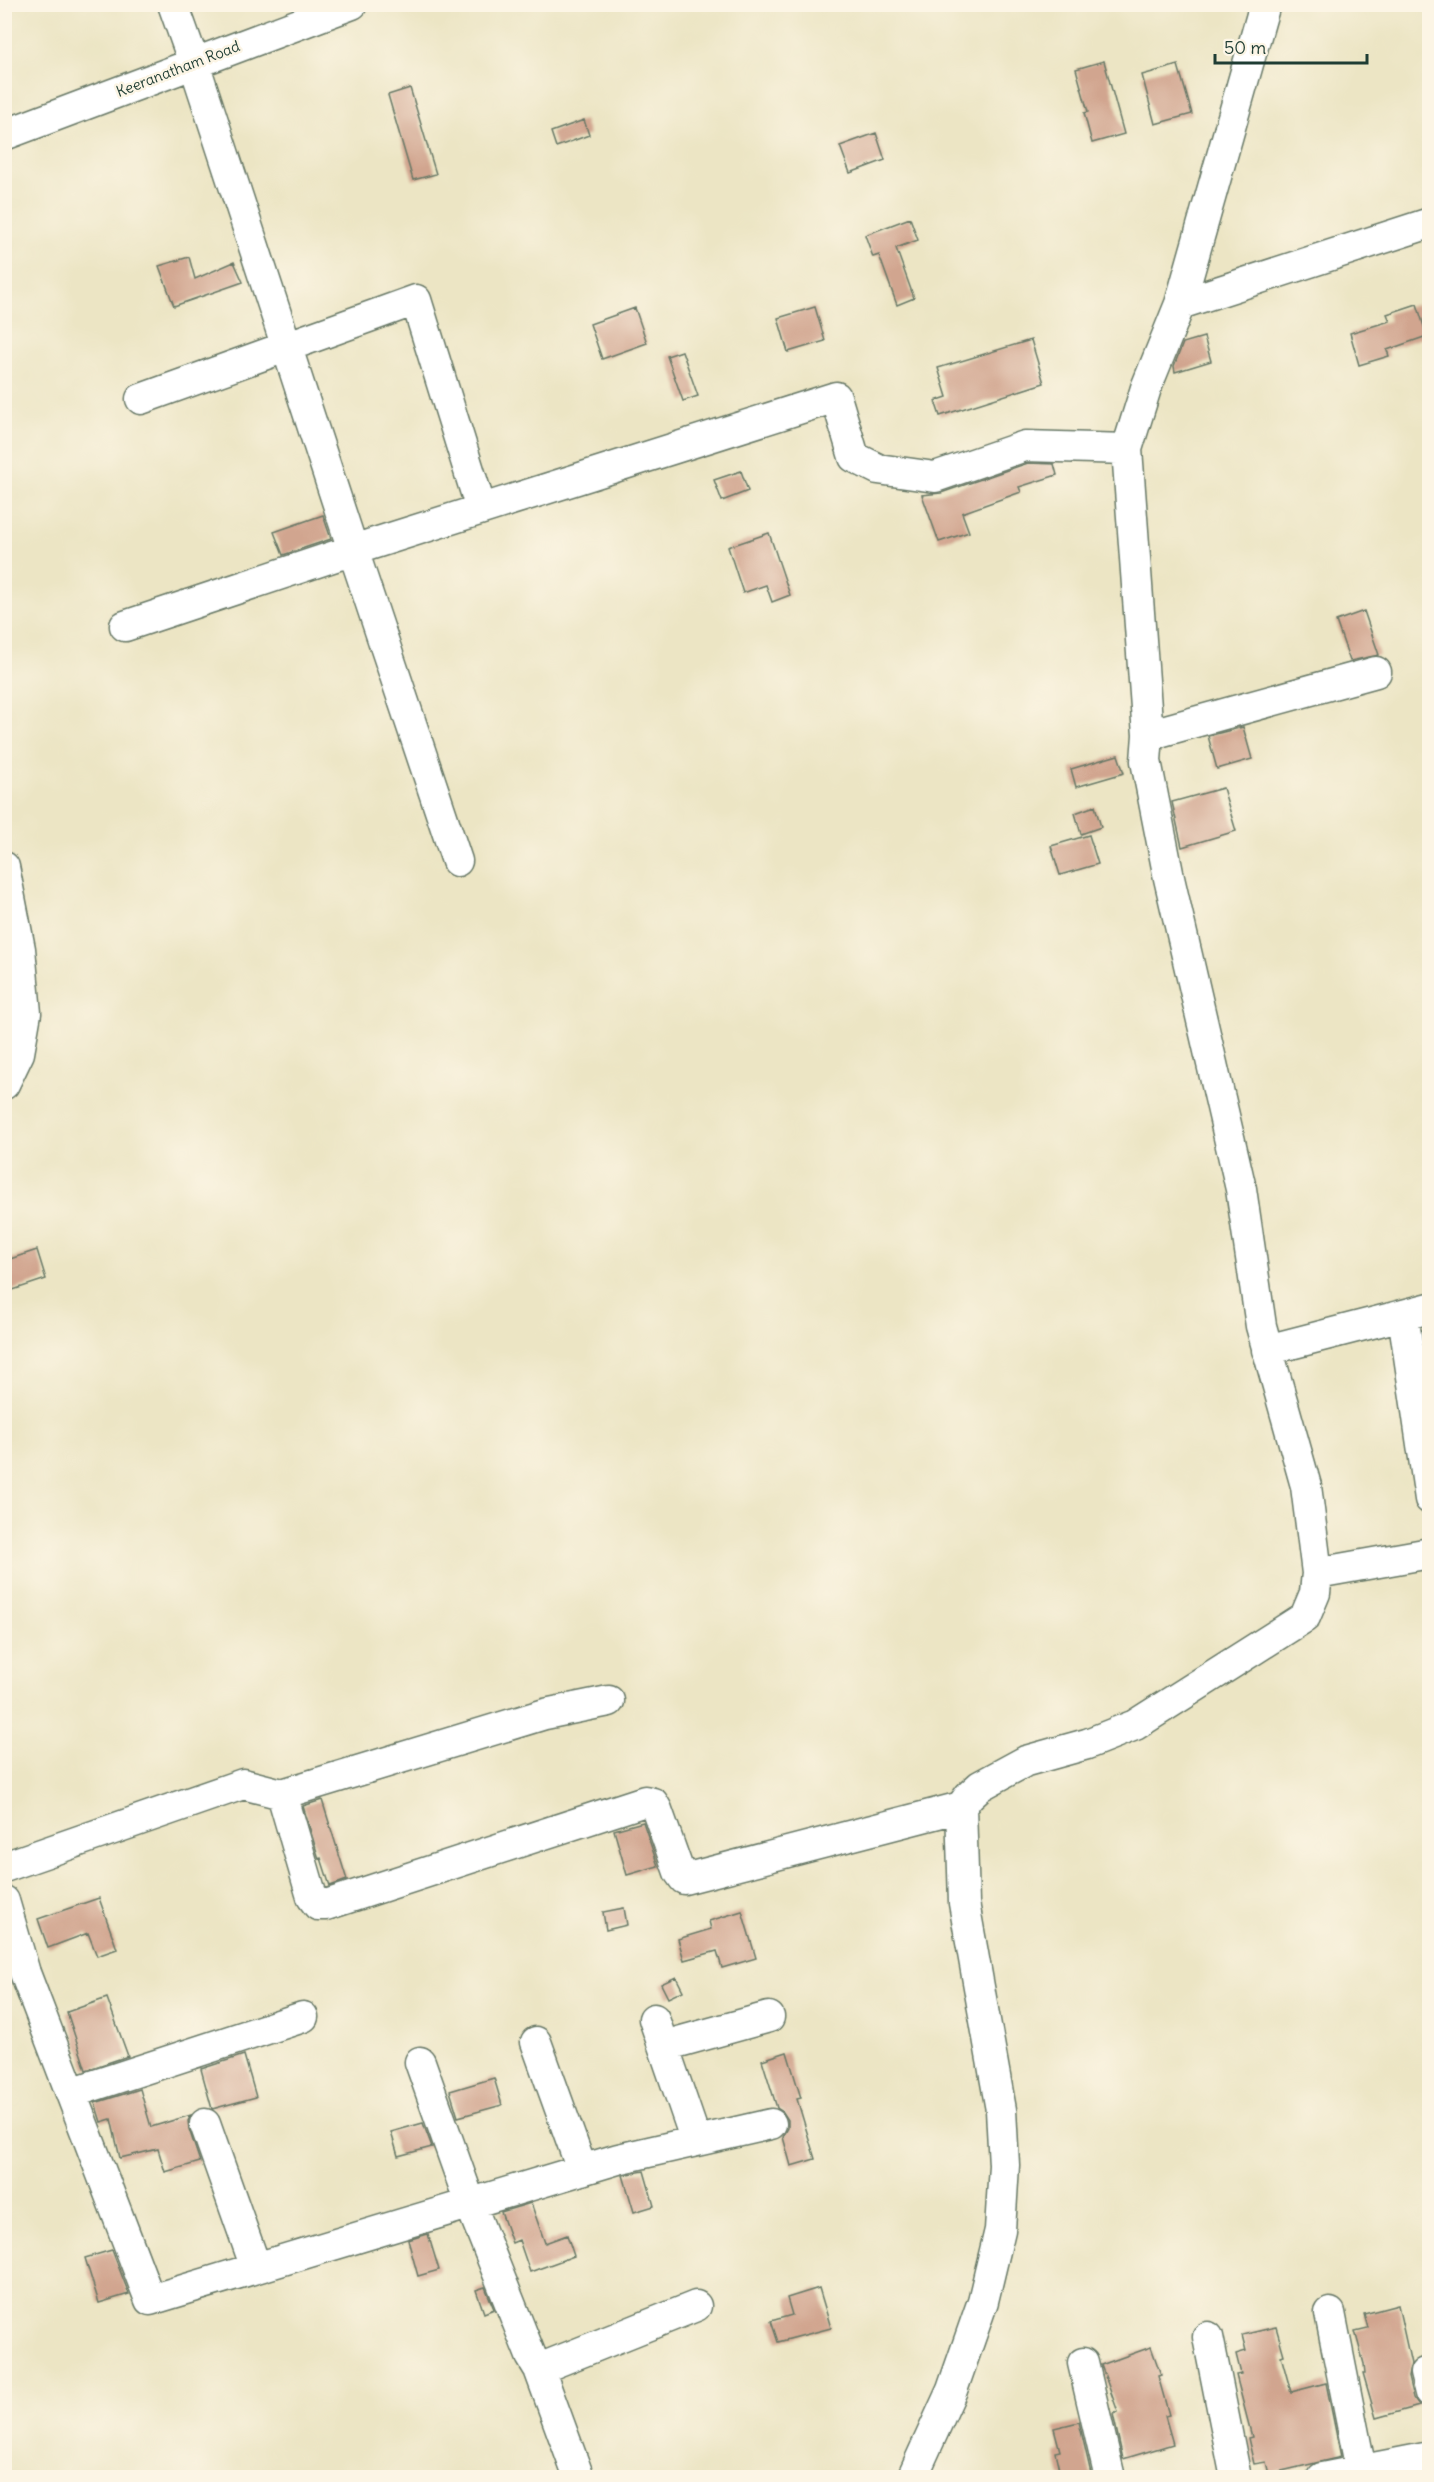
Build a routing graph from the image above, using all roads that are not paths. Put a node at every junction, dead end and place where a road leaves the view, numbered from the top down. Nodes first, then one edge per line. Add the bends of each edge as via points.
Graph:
1 (173, 4) edge
2 (352, 4) edge
3 (1265, 4) edge
4 (194, 63) junction
5 (4, 135) edge
6 (1430, 223) edge
7 (1180, 304) junction
8 (287, 347) junction
9 (141, 399) dead end
10 (1127, 449) junction
11 (481, 509) junction
12 (352, 550) junction
13 (125, 626) dead end
14 (1376, 672) dead end
15 (1148, 735) junction
16 (458, 861) dead end
17 (4, 867) edge
18 (4, 1084) edge
19 (1416, 1312) edge
20 (1267, 1350) junction
21 (1430, 1499) edge
22 (1430, 1553) edge
23 (1317, 1573) junction
24 (609, 1701) dead end
25 (282, 1794) junction
26 (961, 1807) junction
27 (4, 1867) edge
28 (4, 1901) edge
29 (303, 2017) dead end
30 (769, 2017) dead end
31 (536, 2042) dead end
32 (420, 2062) dead end
33 (71, 2093) junction
34 (205, 2124) dead end
35 (771, 2124) dead end
36 (696, 2141) junction
37 (582, 2170) junction
38 (470, 2204) junction
39 (256, 2268) junction
40 (696, 2306) dead end
41 (1330, 2313) dead end
42 (1208, 2337) dead end
43 (1083, 2363) dead end
44 (539, 2369) junction
45 (1430, 2457) edge
46 (1362, 2470) junction
47 (579, 2478) edge
48 (912, 2478) edge
49 (1110, 2478) edge
50 (1236, 2478) edge
51 (1322, 2478) edge

1 - 4 street
2 - 4 street, Keeranatham Road
3 - 7 street
4 - 5 street, Keeranatham Road
4 - 8 street
6 - 7 street
7 - 10 street via 1146,388
8 - 9 street
8 - 11 street via 416,300
8 - 12 street
10 - 11 street via 1025,446 935,477 878,470 854,457 836,397
10 - 15 street
11 - 12 street
12 - 13 street
12 - 16 street
14 - 15 street
15 - 20 street via 1146,761 1241,1188
17 - 18 street via 20,949 26,1013 18,1053
19 - 20 street
19 - 21 street
20 - 23 street via 1306,1486
22 - 23 street
23 - 26 street via 1315,1593 1305,1617 1135,1725 1026,1761 981,1786
24 - 25 street via 545,1714
25 - 26 street via 312,1897 318,1905 645,1802 653,1803 657,1810 684,1879
25 - 27 street via 243,1784
26 - 48 street via 964,1903 1001,2110 1004,2165 1000,2230 983,2301 952,2390
28 - 33 street via 25,1973
29 - 33 street
30 - 36 street via 659,2032
31 - 37 street
32 - 38 street
33 - 39 street via 150,2300
34 - 39 street
35 - 36 street
36 - 37 street
37 - 38 street
38 - 39 street
38 - 44 street
40 - 44 street
41 - 46 street
42 - 50 street
43 - 49 street
44 - 47 street
45 - 46 street
46 - 51 street

